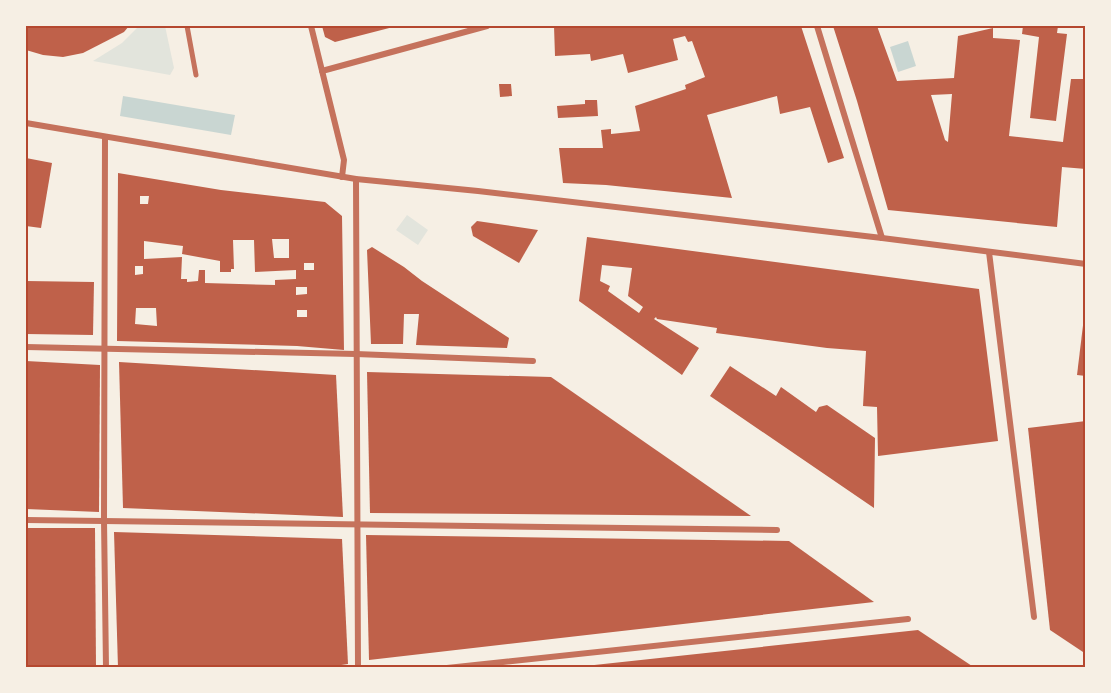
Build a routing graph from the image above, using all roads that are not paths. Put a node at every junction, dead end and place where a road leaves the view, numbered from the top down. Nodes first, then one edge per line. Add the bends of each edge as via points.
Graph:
1 (187, 26) edge
2 (311, 26) edge
3 (487, 26) edge
4 (818, 26) edge
5 (322, 71) junction
6 (196, 75) dead end
7 (26, 123) edge
8 (105, 137) junction
9 (342, 177) junction
10 (356, 179) junction
11 (882, 238) junction
12 (989, 252) junction
13 (1086, 264) edge
14 (26, 347) edge
15 (105, 349) junction
16 (356, 354) junction
17 (534, 361) dead end
18 (26, 520) edge
19 (104, 520) junction
20 (357, 525) junction
21 (777, 530) dead end
22 (1034, 617) dead end
23 (908, 619) dead end
24 (106, 668) edge
25 (358, 668) edge
26 (447, 668) edge

1 - 6 street
2 - 5 street
3 - 5 street
4 - 11 street
5 - 9 street via 344,160
7 - 8 street
8 - 9 street
8 - 15 street
9 - 10 street
10 - 11 street
10 - 16 street
11 - 12 street
12 - 13 street
12 - 22 street
14 - 15 street
15 - 16 street
15 - 19 street
16 - 17 street
16 - 20 street
18 - 19 street
19 - 20 street
19 - 24 street
20 - 21 street
20 - 25 street
23 - 26 street

